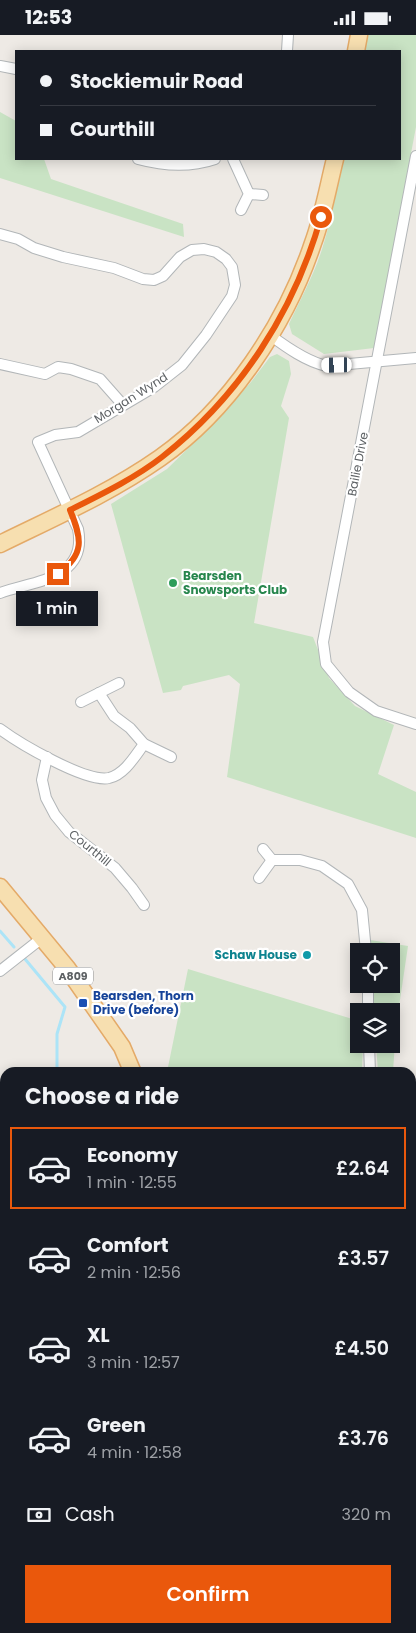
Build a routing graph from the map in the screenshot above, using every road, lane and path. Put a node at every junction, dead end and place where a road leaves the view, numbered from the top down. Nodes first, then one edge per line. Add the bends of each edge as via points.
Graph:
1 (288, 35) edge
2 (359, 35) edge
3 (287, 50) edge
4 (356, 50) edge
5 (0, 66) edge
6 (15, 69) edge
7 (416, 156) edge
8 (144, 160) edge
9 (211, 160) edge
10 (233, 160) edge
11 (334, 160) edge
12 (249, 194) junction
13 (263, 195) dead end
14 (241, 210) dead end
15 (0, 234) edge
16 (270, 335) junction
17 (416, 358) edge
18 (377, 361) junction
19 (0, 363) edge
20 (123, 405) junction
21 (70, 510) junction
22 (0, 543) edge
23 (0, 593) edge
24 (119, 683) dead end
25 (98, 693) junction
26 (81, 702) dead end
27 (416, 724) edge
28 (0, 729) edge
29 (144, 744) junction
30 (46, 757) junction
31 (171, 757) dead end
32 (263, 849) dead end
33 (272, 860) junction
34 (259, 878) dead end
35 (0, 887) edge
36 (144, 905) dead end
37 (42, 938) junction
38 (365, 943) edge
39 (0, 971) edge
40 (369, 1053) edge
41 (130, 1067) edge
42 (370, 1067) edge

1 - 3 street
2 - 4 main road
5 - 6 street
7 - 18 street, Bailie Drive
8 - 9 street via 172,165
10 - 12 street
11 - 16 main road via 314,243
12 - 13 street
12 - 14 street
15 - 20 street, Morgan Wynd via 34,248 114,268 143,279 154,280 163,276 180,257 192,250 216,252 232,267 235,285 232,296 206,335 182,365
16 - 18 street via 321,364
16 - 21 main road via 243,376 194,430 154,462
17 - 18 street
18 - 27 street, Bailie Drive via 323,642 326,664 349,692 376,711
19 - 20 street via 45,374 58,367 71,369 100,379
20 - 21 street, Morgan Wynd via 78,431 38,442
21 - 22 main road
21 - 23 street via 80,537 69,566 39,583
24 - 25 street
25 - 26 street
25 - 29 street via 114,716 130,727
28 - 30 street
29 - 30 street via 125,769 108,778 97,778
29 - 31 street
30 - 36 street, Courthill via 42,781 55,815 69,831 115,868
32 - 33 street
33 - 34 street
33 - 38 street via 300,860 322,866 348,885 362,910
35 - 37 main road, A809
37 - 39 street
37 - 41 main road, A809 via 122,1047
40 - 42 street

